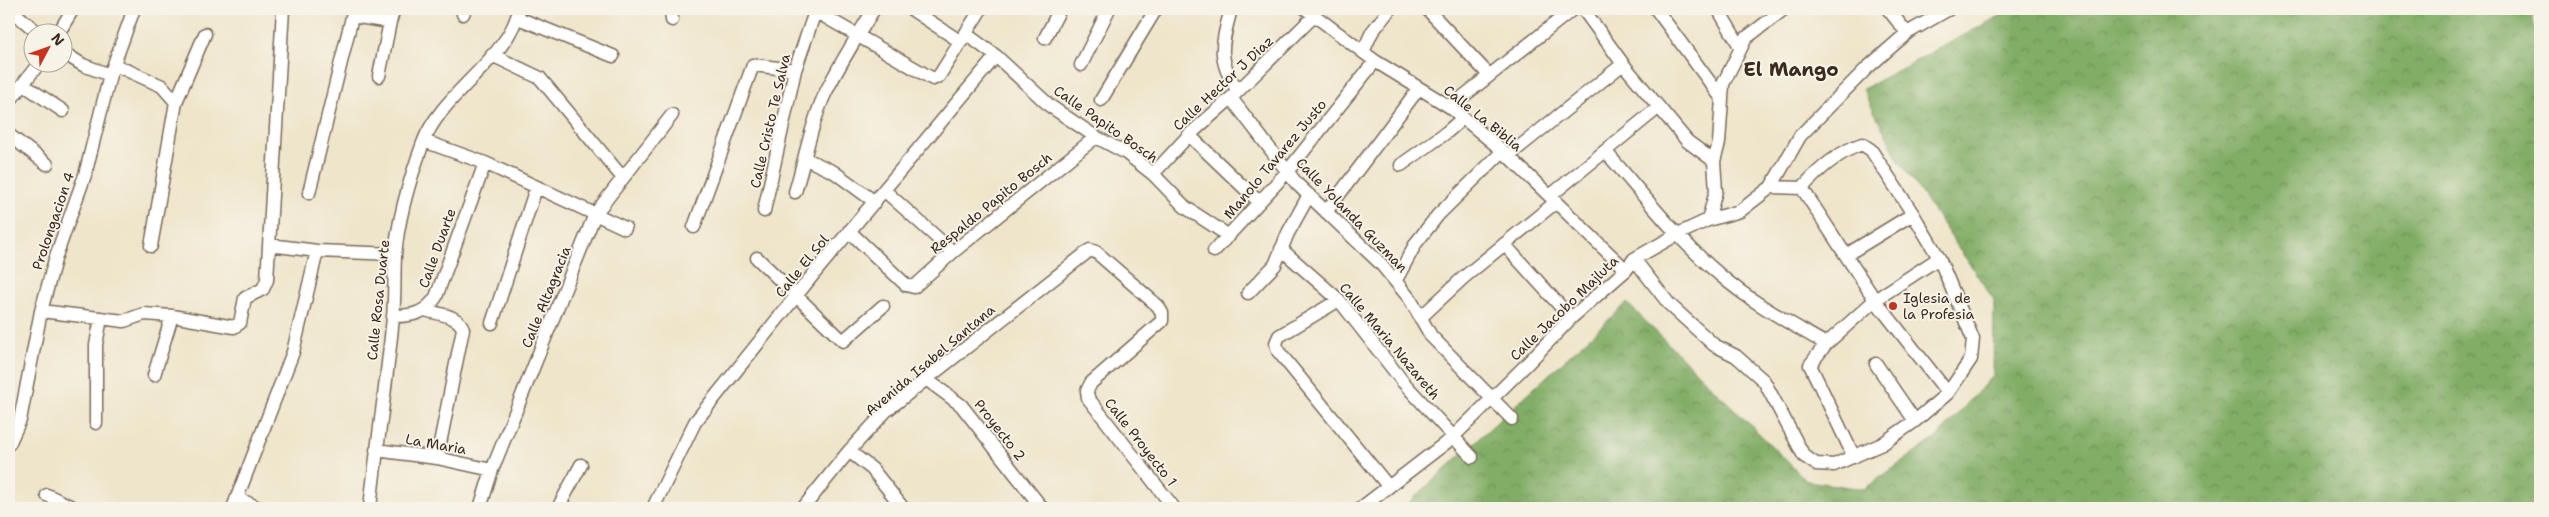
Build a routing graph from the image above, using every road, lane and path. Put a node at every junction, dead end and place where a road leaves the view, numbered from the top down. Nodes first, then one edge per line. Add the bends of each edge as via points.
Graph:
1 (73, 9) edge
2 (134, 9) edge
3 (284, 9) edge
4 (394, 9) edge
5 (874, 9) edge
6 (911, 9) edge
7 (982, 9) edge
8 (1060, 9) edge
9 (1109, 9) edge
10 (1231, 9) edge
11 (1390, 9) edge
12 (1427, 9) edge
13 (1573, 9) edge
14 (1583, 9) edge
15 (1656, 9) edge
16 (1718, 9) edge
17 (1783, 9) edge
18 (1888, 9) edge
19 (1950, 9) edge
20 (816, 10) edge
21 (1153, 10) edge
22 (12, 12) edge
23 (353, 12) edge
24 (1310, 12) edge
25 (518, 13) edge
26 (24, 22) edge
27 (65, 22) edge
28 (390, 22) junction
29 (1907, 33) junction
30 (205, 34) dead end
31 (859, 34) junction
32 (964, 38) junction
33 (1045, 38) dead end
34 (1741, 48) junction
35 (1363, 52) junction
36 (492, 55) junction
37 (613, 56) dead end
38 (996, 56) junction
39 (72, 58) edge
40 (1376, 61) junction
41 (1622, 64) junction
42 (1081, 65) dead end
43 (112, 70) junction
44 (795, 70) junction
45 (33, 72) edge
46 (1489, 75) junction
47 (379, 76) dead end
48 (24, 85) junction
49 (1420, 88) junction
50 (1235, 95) junction
51 (1720, 96) junction
52 (1101, 100) dead end
53 (9, 102) edge
54 (176, 102) junction
55 (1450, 107) junction
56 (1659, 107) junction
57 (63, 111) dead end
58 (672, 115) dead end
59 (1463, 118) junction
60 (9, 135) edge
61 (1189, 135) junction
62 (1096, 137) junction
63 (424, 141) junction
64 (1605, 151) junction
65 (1506, 153) junction
66 (806, 159) junction
67 (1714, 161) junction
68 (485, 163) junction
69 (47, 164) dead end
70 (1401, 165) dead end
71 (1287, 172) junction
72 (1152, 174) junction
73 (622, 177) junction
74 (1770, 187) junction
75 (536, 188) junction
76 (1802, 188) junction
77 (885, 191) junction
78 (795, 192) dead end
79 (308, 193) dead end
80 (1309, 196) junction
81 (1553, 199) junction
82 (1258, 201) junction
83 (875, 202) junction
84 (764, 211) dead end
85 (1326, 212) junction
86 (595, 214) junction
87 (1914, 214) junction
88 (1708, 220) junction
89 (694, 227) dead end
90 (625, 228) dead end
91 (849, 231) junction
92 (1678, 234) junction
93 (1229, 236) junction
94 (1504, 244) junction
95 (270, 245) junction
96 (152, 246) dead end
97 (1281, 249) junction
98 (1090, 250) joint
99 (1214, 250) dead end
100 (317, 251) junction
101 (953, 252) junction
102 (395, 254) junction
103 (1846, 255) junction
104 (757, 258) dead end
105 (1939, 258) junction
106 (1630, 264) junction
107 (1396, 280) junction
108 (1248, 293) dead end
109 (796, 297) junction
110 (1339, 300) junction
111 (1875, 300) junction
112 (883, 306) dead end
113 (425, 310) junction
114 (41, 311) junction
115 (172, 316) junction
116 (393, 316) junction
117 (101, 318) junction
118 (1420, 318) junction
119 (1571, 318) junction
120 (492, 323) dead end
121 (1826, 344) junction
122 (1876, 364) dead end
123 (154, 375) dead end
124 (926, 379) junction
125 (1948, 393) junction
126 (1493, 398) junction
127 (1512, 419) dead end
128 (1915, 421) junction
129 (96, 423) dead end
130 (1452, 438) junction
131 (9, 444) edge
132 (376, 450) junction
133 (849, 451) junction
134 (1854, 456) junction
135 (1472, 457) dead end
136 (437, 458) junction
137 (581, 465) dead end
138 (492, 470) junction
139 (1388, 486) junction
140 (47, 495) dead end
141 (235, 503) edge
142 (74, 508) edge
143 (259, 508) edge
144 (370, 508) edge
145 (480, 508) edge
146 (558, 508) edge
147 (653, 508) edge
148 (803, 508) edge
149 (903, 508) edge
150 (1042, 508) edge
151 (1174, 508) edge
152 (1361, 508) edge

1 - 27 street
2 - 43 street, Prolongacion 4
3 - 95 street
4 - 28 street
5 - 31 street
6 - 32 street, Calle Papito Bosch
7 - 32 street
8 - 33 street
9 - 42 street
10 - 50 street, Calle Yolanda Guzman via 1221,48
11 - 35 street via 1372,32
12 - 46 street
13 - 46 street
14 - 41 street
15 - 51 street
16 - 34 street
17 - 34 street via 1746,38
18 - 29 street
19 - 29 street, Calle Jacobo Majluta
20 - 31 street
20 - 44 street, Calle Cristo Te Salva
21 - 52 street
22 - 26 street
23 - 28 street
23 - 79 street
24 - 35 street, Calle La Biblia
24 - 50 street, Calle Hector J Diaz
25 - 36 street, Calle Rosa Duarte
25 - 37 street
28 - 47 street
29 - 74 street, Calle Jacobo Majluta via 1800,136
30 - 54 street
31 - 32 street via 933,79 939,76
31 - 66 street via 824,96 807,144
32 - 38 street, Calle Papito Bosch
34 - 51 street
35 - 40 street, Calle La Biblia
36 - 63 street, Calle Rosa Duarte via 434,121
36 - 73 street via 540,78
38 - 62 street, Calle Papito Bosch via 1050,106
38 - 77 street, Calle El Sol via 913,153
39 - 43 street via 83,65
40 - 49 street, Calle La Biblia
40 - 71 street, Manolo Tavarez Justo
41 - 56 street
41 - 65 street
43 - 54 street via 162,86
43 - 114 street, Prolongacion 4 via 85,175 56,256
44 - 84 street, Calle Cristo Te Salva
44 - 89 street via 753,65
45 - 48 street
46 - 55 street
48 - 53 street
48 - 57 street
49 - 55 street, Calle La Biblia
49 - 85 street
50 - 61 street, Calle Hector J Diaz
50 - 71 street, Calle Yolanda Guzman
51 - 67 street via 1719,143
54 - 96 street
55 - 59 street, Calle La Biblia
56 - 64 street
56 - 67 street via 1687,141
58 - 73 street, Calle Altagracia
59 - 65 street, Calle La Biblia
59 - 70 street
60 - 69 street
61 - 72 street, Calle Hector J Diaz
61 - 82 street
62 - 72 street, Calle Papito Bosch via 1126,153
62 - 101 street, Respaldo Papito Bosch
63 - 68 street
63 - 102 street, Calle Rosa Duarte via 408,192
64 - 81 street
64 - 92 street
65 - 81 street, Calle La Biblia
65 - 107 street via 1438,215 1416,243
66 - 78 street
66 - 83 street via 834,172
67 - 88 street via 1716,191
68 - 75 street
68 - 113 street, Calle Duarte via 436,297
71 - 80 street, Calle Yolanda Guzman
71 - 82 street, Manolo Tavarez Justo
72 - 93 street, Calle Papito Bosch via 1185,207
73 - 86 street, Calle Altagracia
74 - 76 street
74 - 88 street, Calle Jacobo Majluta via 1740,211
75 - 86 street
75 - 120 street
76 - 87 street, Calle La Biblia via 1821,167 1862,144 1871,150
76 - 103 street
77 - 83 street, Calle El Sol
77 - 101 street
80 - 85 street, Calle Yolanda Guzman
80 - 97 street
81 - 94 street
81 - 106 street, Calle La Biblia
82 - 93 street, Manolo Tavarez Justo
83 - 91 street, Calle El Sol
85 - 107 street, Calle Yolanda Guzman
86 - 90 street
86 - 138 street, Calle Altagracia
87 - 103 street
87 - 105 street, Calle La Biblia
88 - 92 street, Calle Jacobo Majluta
91 - 101 street, Respaldo Papito Bosch via 906,286 914,287
91 - 109 street, Calle El Sol
92 - 106 street, Calle Jacobo Majluta
92 - 121 street via 1720,275 1773,313
93 - 99 street, Manolo Tavarez Justo
94 - 118 street
94 - 119 street
95 - 100 street
95 - 115 street via 266,286 245,298 238,326
97 - 108 street via 1275,265
97 - 110 street, Calle Maria Nazareth
98 - 124 street, Avenida Isabel Santana
98 - 151 street, Calle Proyecto 1 via 1162,313 1162,321 1087,390 1088,398
100 - 102 street
100 - 141 street via 293,352
102 - 116 street, Calle Rosa Duarte
103 - 111 street
104 - 109 street
105 - 111 street
105 - 125 street, Calle La Biblia via 1973,339 1971,359
106 - 119 street, Calle Jacobo Majluta
106 - 134 street, Calle La Biblia via 1714,345 1736,356 1764,381 1804,456 1816,464 1834,465
107 - 118 street, Calle Yolanda Guzman
109 - 112 street via 843,341
109 - 147 street, Calle El Sol via 694,422
110 - 130 street, Calle Maria Nazareth
110 - 139 street via 1279,336 1276,343 1278,351
111 - 121 street
111 - 125 street
113 - 116 street via 417,315
113 - 136 street via 461,322 463,329
114 - 117 street
114 - 131 street, Prolongacion 4 via 20,420
115 - 117 street via 144,314 124,321
115 - 123 street
116 - 132 street, Calle Rosa Duarte
117 - 129 street via 96,345
118 - 126 street, Calle Yolanda Guzman via 1432,336
119 - 126 street, Calle Jacobo Majluta
121 - 134 street via 1812,361 1811,370
122 - 128 street
124 - 133 street, Avenida Isabel Santana via 887,410
124 - 150 street, Proyecto 2 via 961,405
125 - 128 street, Calle La Biblia
126 - 127 street, Calle Yolanda Guzman
126 - 130 street, Calle Jacobo Majluta
128 - 134 street, Calle La Biblia via 1882,444
130 - 135 street, Calle Maria Nazareth
130 - 139 street, Calle Jacobo Majluta
132 - 136 street, La Maria
132 - 144 street, Calle Rosa Duarte
133 - 148 street, Avenida Isabel Santana
133 - 149 street via 872,468
136 - 138 street, La Maria
137 - 146 street
138 - 145 street, Calle Altagracia
139 - 152 street, Calle Jacobo Majluta
140 - 142 street
141 - 143 street

